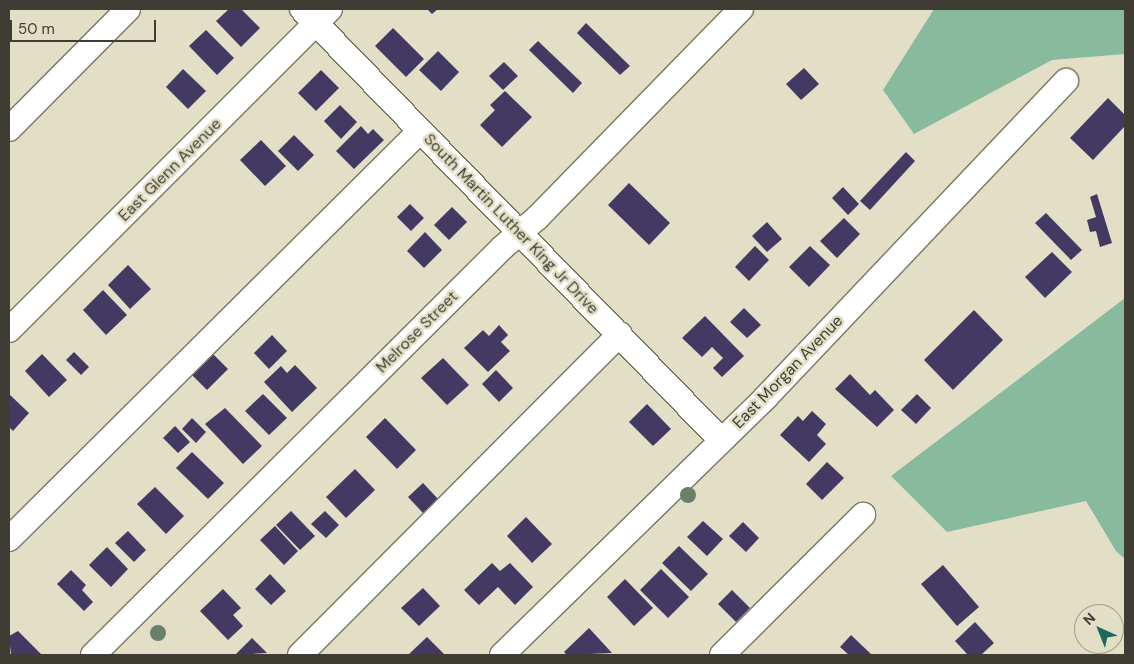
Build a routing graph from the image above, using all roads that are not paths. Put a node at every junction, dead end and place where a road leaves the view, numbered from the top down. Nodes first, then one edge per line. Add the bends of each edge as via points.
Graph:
1 (128, 9) edge
2 (741, 9) edge
3 (316, 14) edge
4 (1066, 81) dead end
5 (9, 129) edge
6 (420, 131) junction
7 (518, 234) junction
8 (9, 330) edge
9 (620, 334) junction
10 (721, 440) junction
11 (862, 515) dead end
12 (9, 539) edge
13 (93, 655) edge
14 (300, 655) edge
15 (502, 655) edge
16 (722, 655) edge

1 - 5 street
2 - 7 street, Melrose Street
3 - 6 street, South Martin Luther King Jr Drive
3 - 8 street, East Glenn Avenue
4 - 10 street, East Morgan Avenue via 766,397
6 - 7 street, South Martin Luther King Jr Drive
6 - 12 street
7 - 9 street, South Martin Luther King Jr Drive
7 - 13 street, Melrose Street
9 - 10 street, South Martin Luther King Jr Drive
9 - 14 street
10 - 15 street, East Morgan Avenue
11 - 16 street

